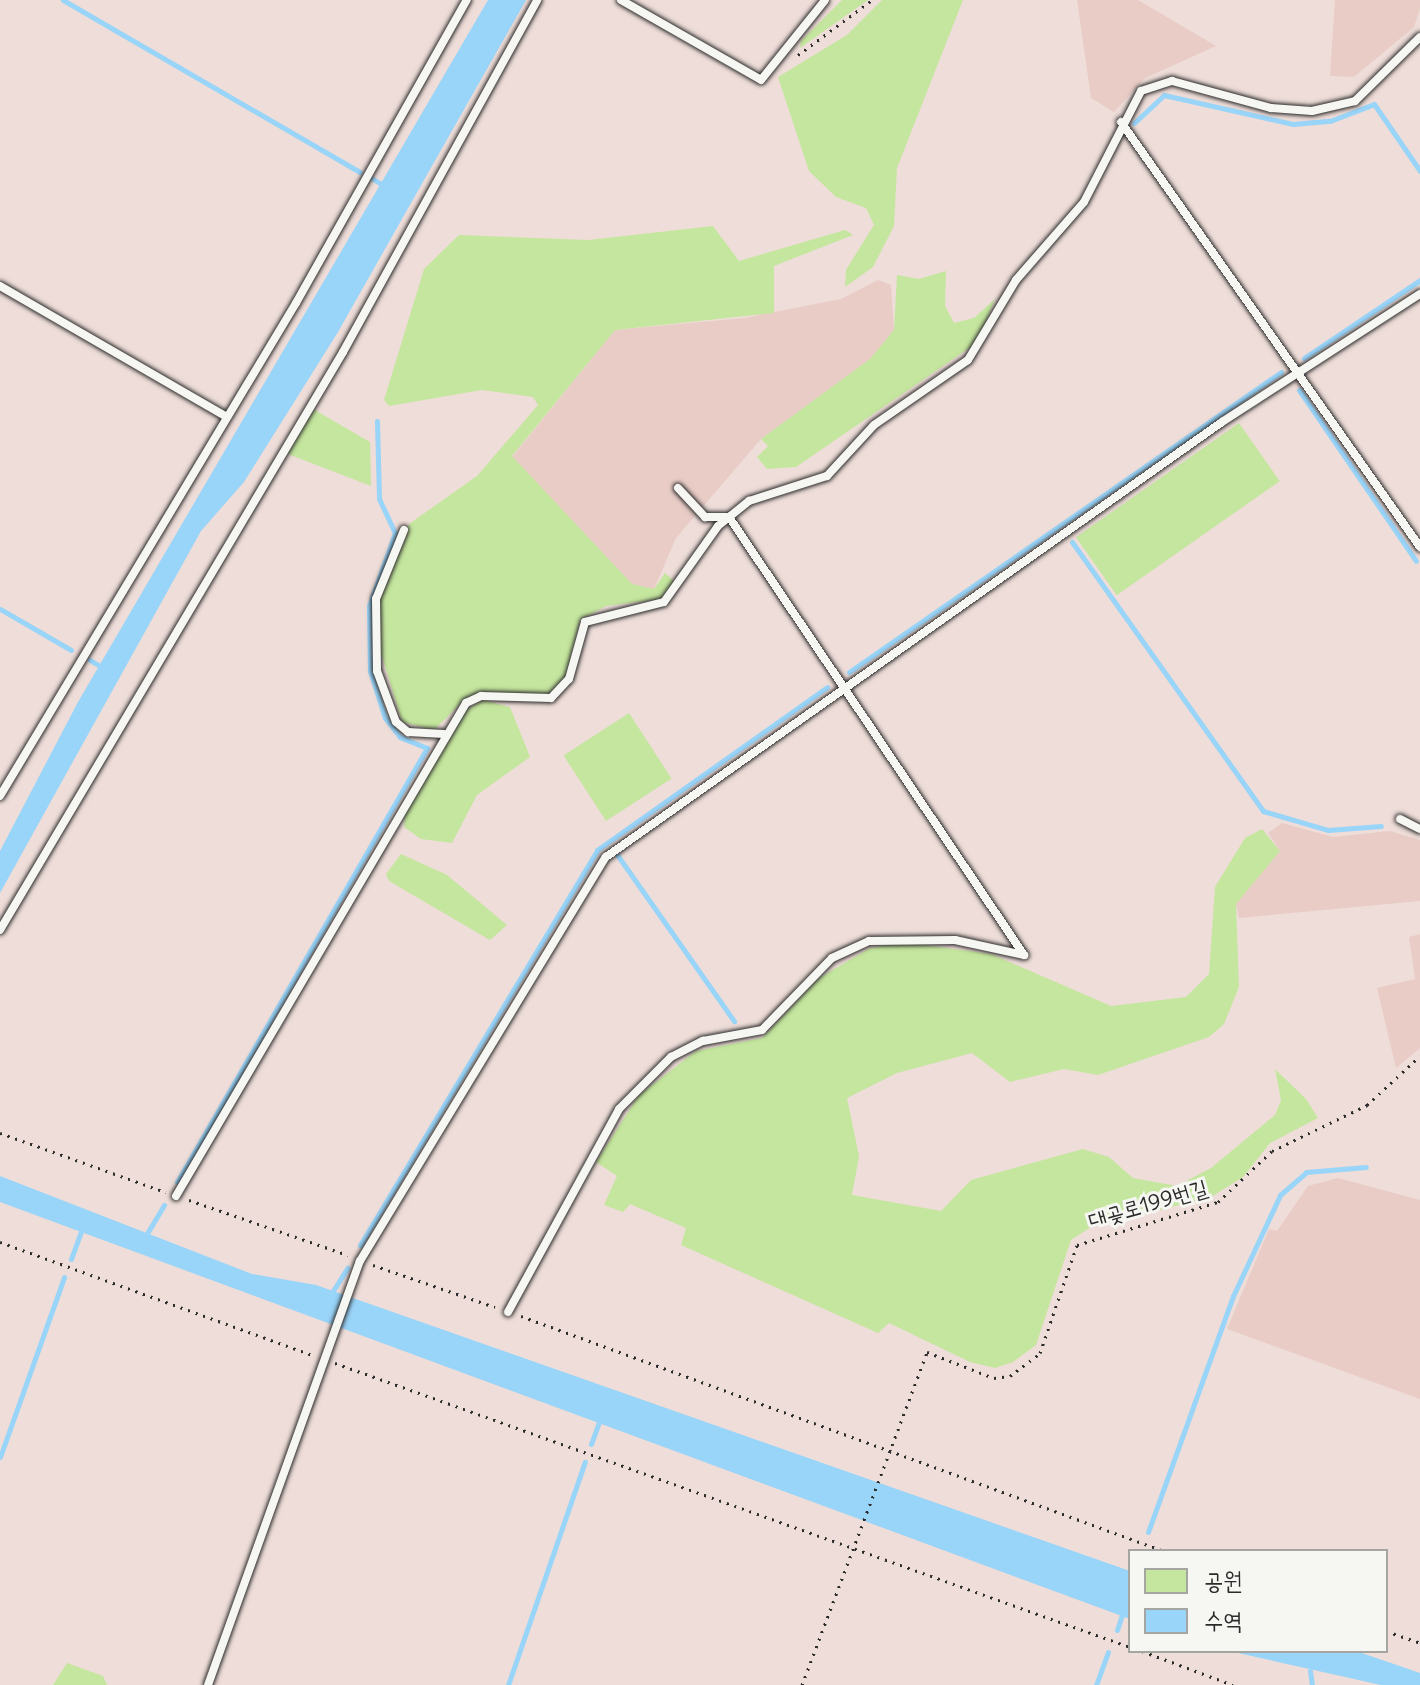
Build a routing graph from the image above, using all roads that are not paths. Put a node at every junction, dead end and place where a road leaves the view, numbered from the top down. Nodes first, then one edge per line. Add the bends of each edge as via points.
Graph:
1 (467, 0) edge
2 (537, 0) edge
3 (621, 0) edge
4 (825, 0) edge
5 (1420, 37) edge
6 (1121, 122) junction
7 (0, 286) edge
8 (1420, 294) edge
9 (1298, 375) junction
10 (227, 417) junction
11 (678, 488) dead end
12 (729, 517) junction
13 (404, 530) dead end
14 (1420, 547) edge
15 (844, 688) junction
16 (444, 734) junction
17 (0, 796) edge
18 (1400, 819) dead end
19 (1420, 829) edge
20 (0, 930) edge
21 (176, 1196) road end
22 (508, 1312) road end
23 (208, 1685) edge

1 - 10 lane
2 - 20 lane via 343,352
3 - 4 lane via 761,80
5 - 6 lane via 1355,101 1312,111 1271,108 1172,81 1141,91
6 - 9 lane
6 - 12 lane via 1084,202 1016,280 980,349 874,425 827,476 749,501
7 - 10 lane
8 - 9 lane
9 - 14 lane
9 - 15 lane
10 - 17 lane
11 - 12 lane via 705,517
12 - 15 lane
12 - 16 lane via 664,602 585,622 569,679 551,698 474,698
13 - 16 lane via 376,599 377,671 396,722 408,732
15 - 22 lane via 1024,955 955,940 869,941 832,958 762,1030 703,1041 671,1057 619,1109
15 - 23 lane via 606,857 360,1261
16 - 21 lane
18 - 19 lane

